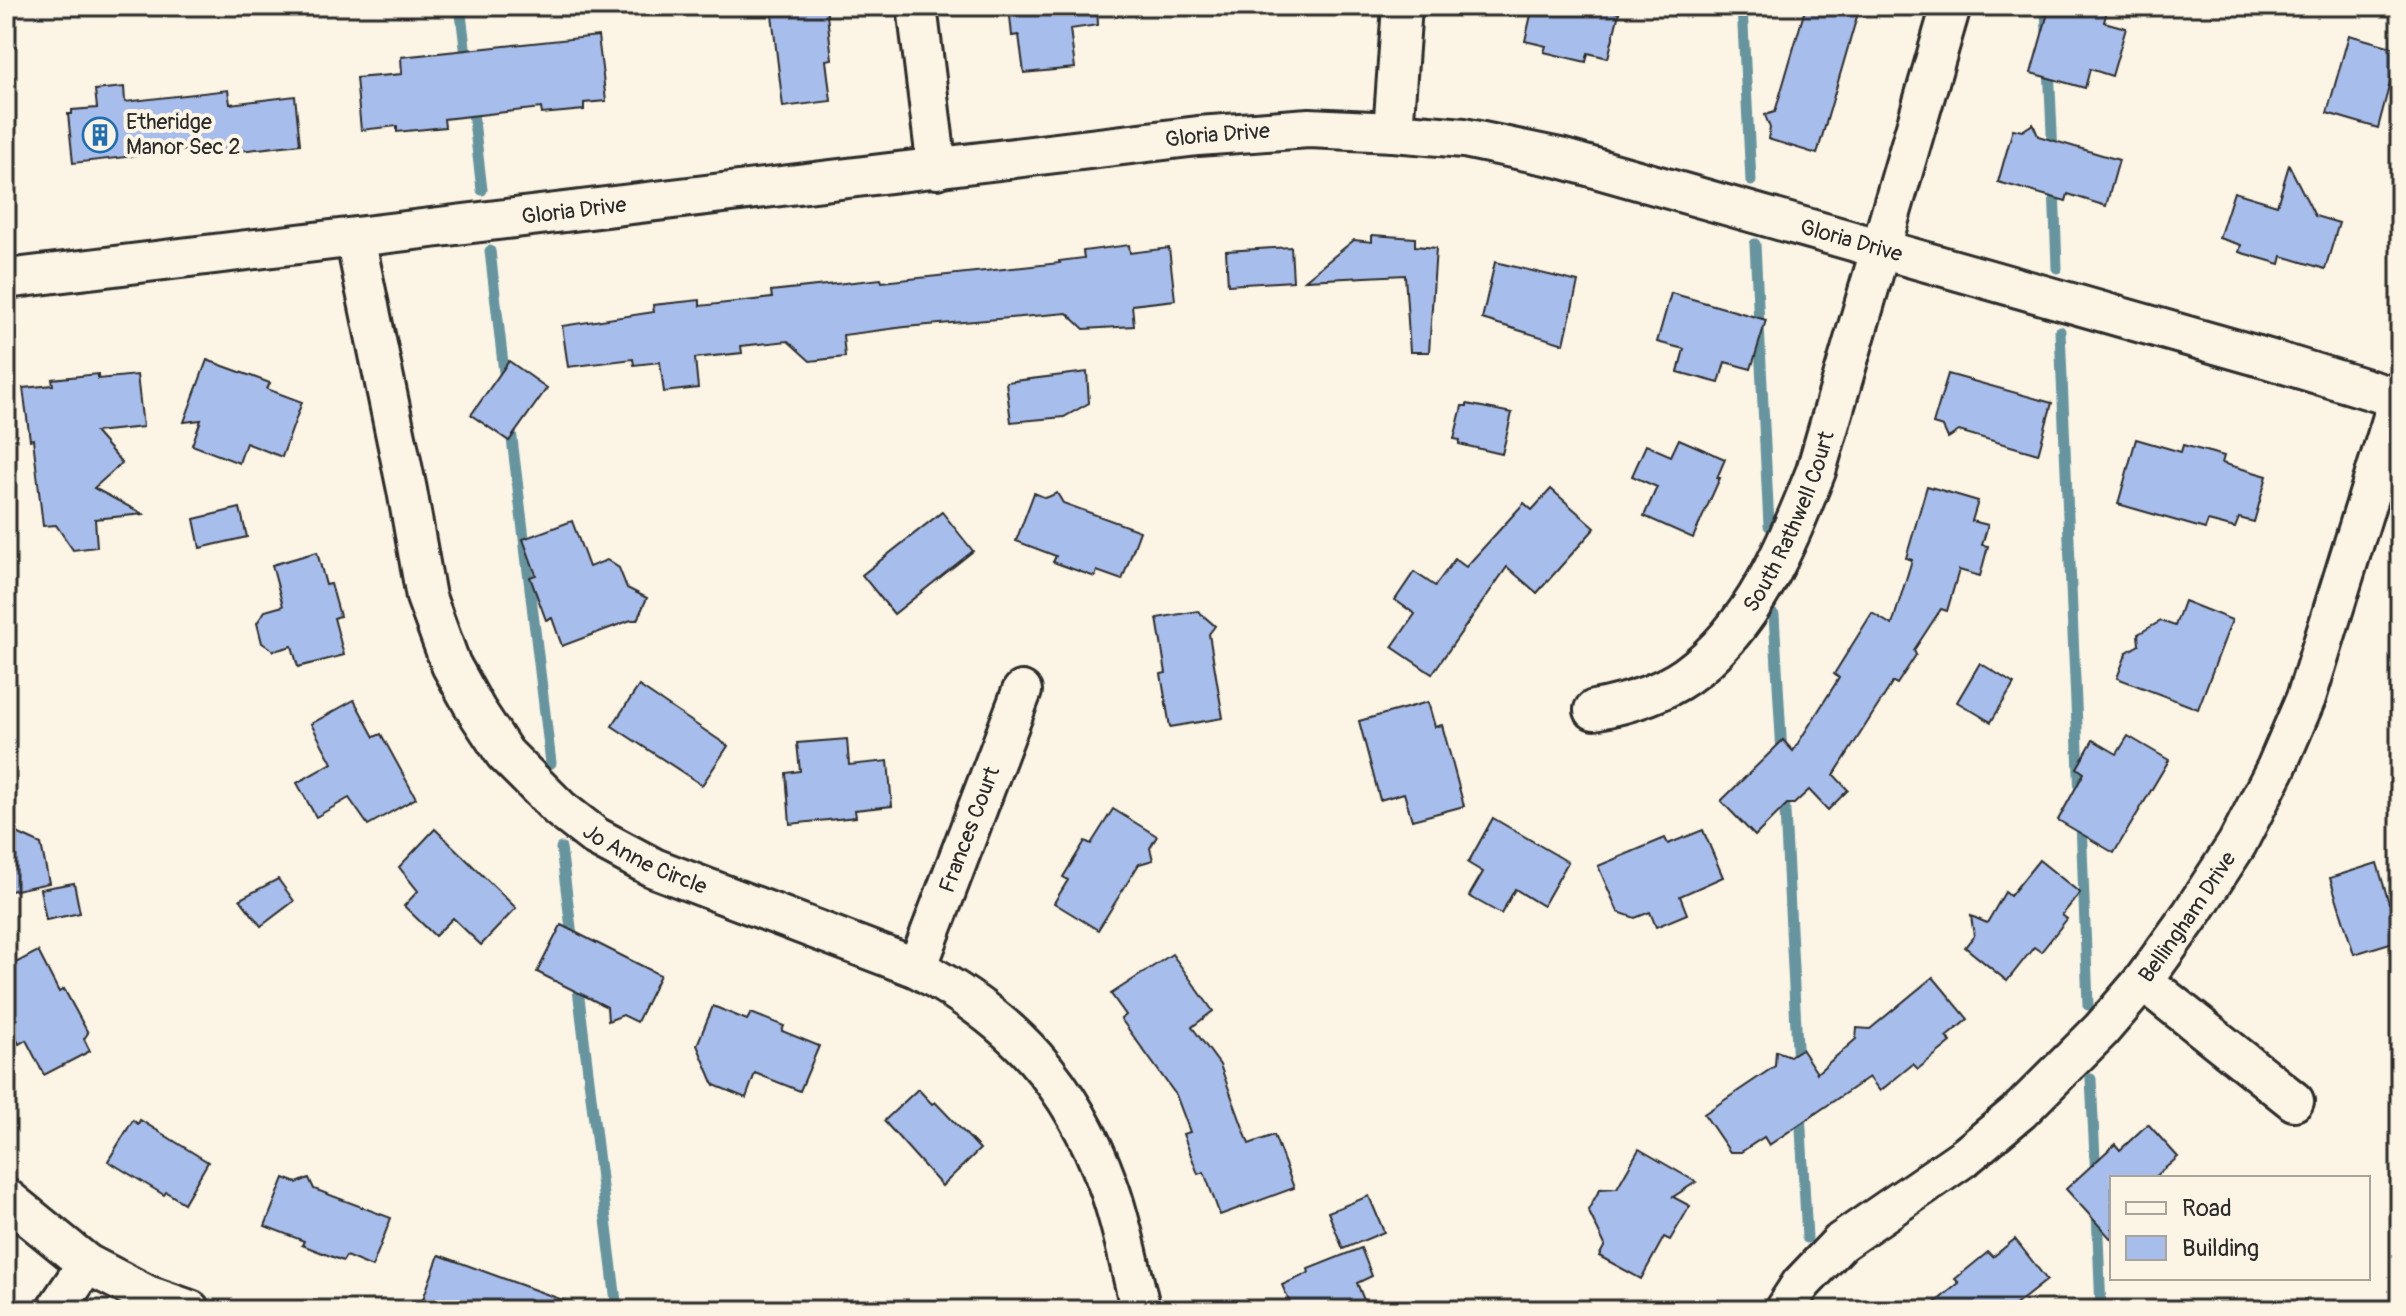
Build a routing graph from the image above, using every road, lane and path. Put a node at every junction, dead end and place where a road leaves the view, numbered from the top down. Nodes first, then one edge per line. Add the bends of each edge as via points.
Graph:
1 (917, 6) edge
2 (1402, 6) edge
3 (1951, 6) edge
4 (1393, 132) junction
5 (937, 169) junction
6 (355, 238) junction
7 (1882, 248) junction
8 (6, 279) edge
9 (2399, 397) edge
10 (1022, 691) dead end
11 (1594, 710) dead end
12 (917, 968) junction
13 (2143, 981) junction
14 (2294, 1101) dead end
15 (6, 1198) edge
16 (87, 1264) junction
17 (56, 1310) edge
18 (190, 1310) edge
19 (1141, 1310) edge
20 (1784, 1310) edge

1 - 5 street
2 - 4 street
3 - 7 street, South Rathwell Court
4 - 5 street, Gloria Drive via 1309,128 1198,136
4 - 7 street, Gloria Drive via 1464,138 1560,158
5 - 6 street, Gloria Drive
6 - 8 street, Gloria Drive
6 - 12 street, Jo Anne Circle via 426,597 451,665 505,754 596,837 654,868
7 - 9 street, Gloria Drive
7 - 11 street, South Rathwell Court via 1816,471 1793,531 1751,605 1726,640 1686,676 1624,704
9 - 13 street, Bellingham Drive via 2328,632 2282,754 2237,844
10 - 12 street, Frances Court
12 - 19 street, Jo Anne Circle via 1006,1027 1041,1063 1076,1112 1108,1185
13 - 14 street
13 - 20 street, Bellingham Drive via 2020,1111 1966,1156 1841,1242
15 - 16 street
16 - 17 street
16 - 18 street

